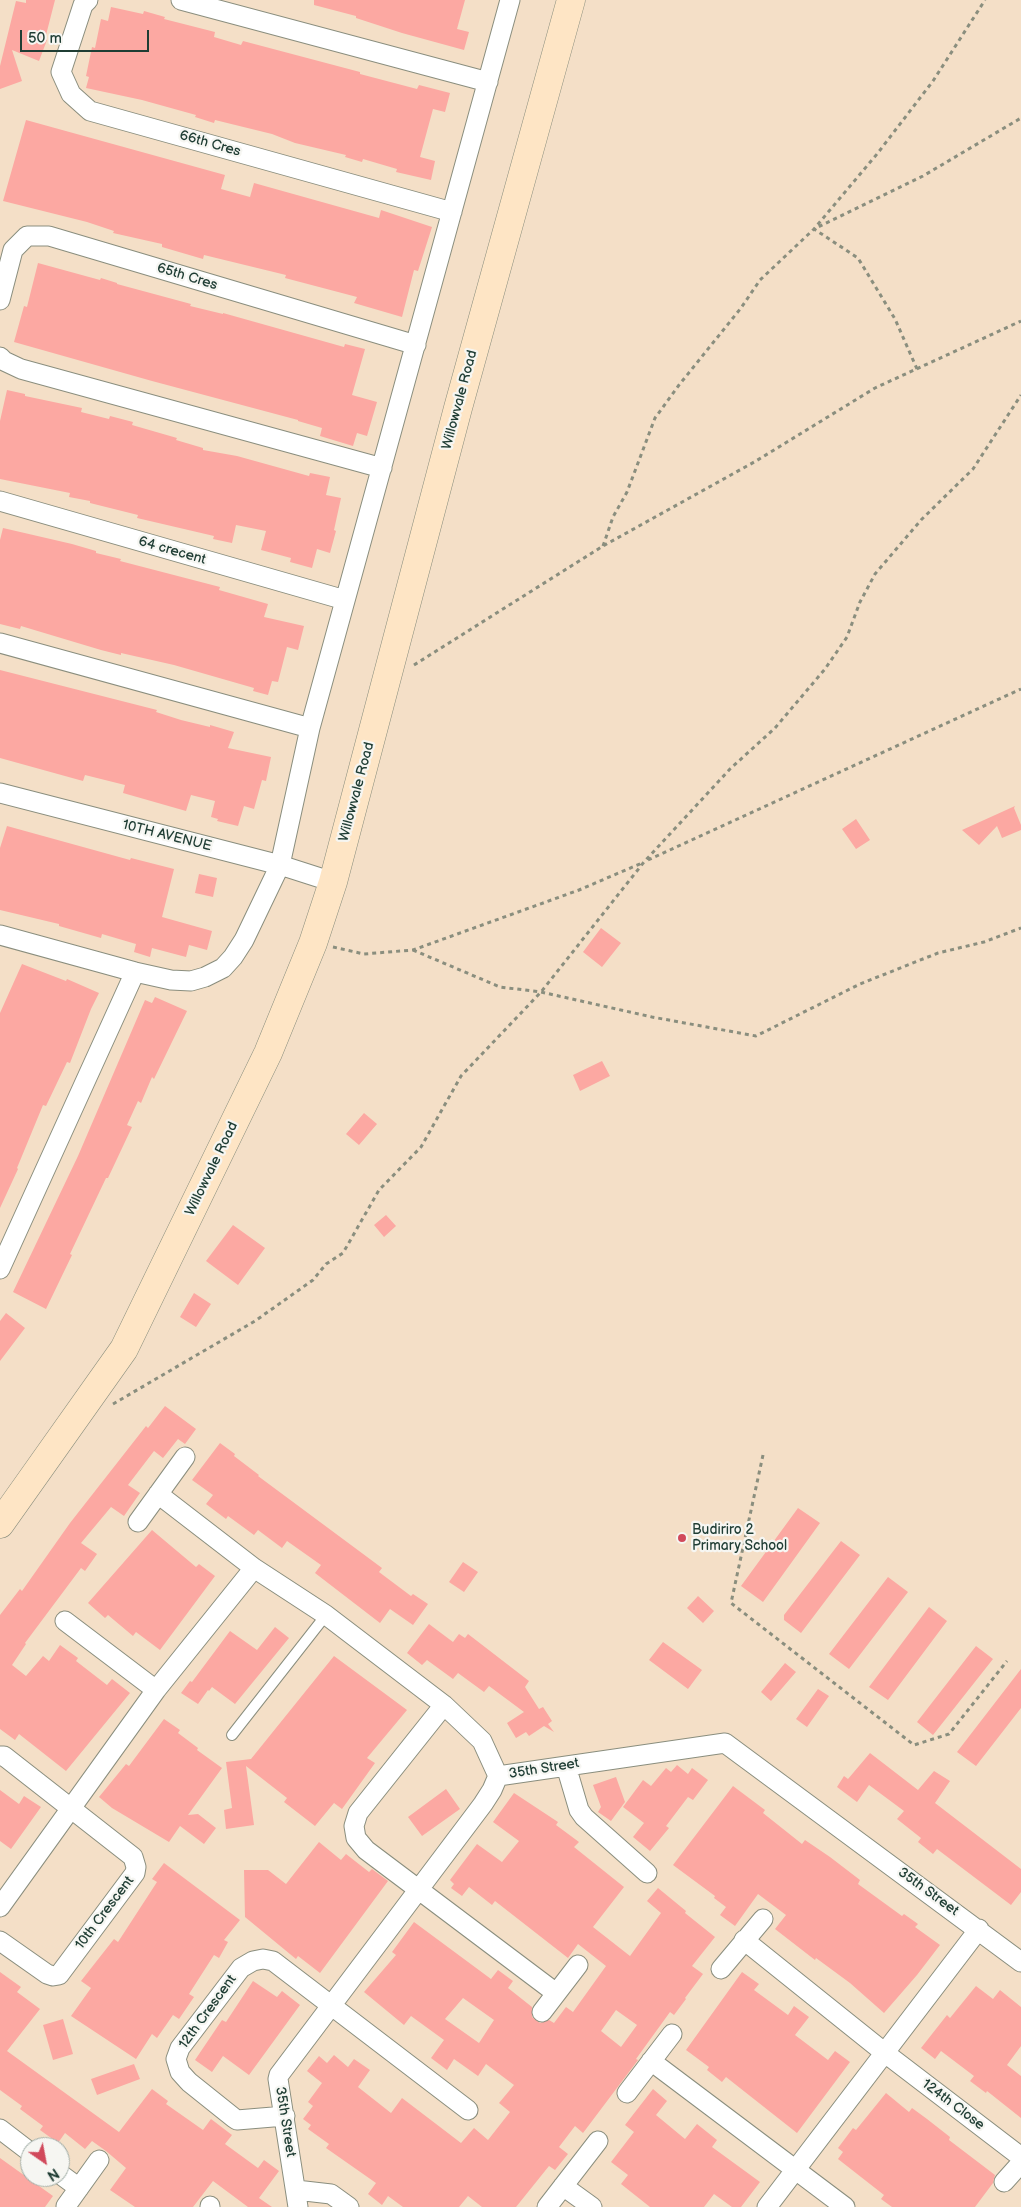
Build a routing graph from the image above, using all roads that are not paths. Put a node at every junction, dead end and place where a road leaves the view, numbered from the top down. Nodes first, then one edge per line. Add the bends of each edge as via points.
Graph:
1 (88, 0) edge
2 (181, 0) edge
3 (510, 0) edge
4 (571, 0) edge
5 (488, 82) junction
6 (452, 212) junction
7 (0, 300) edge
8 (416, 345) junction
9 (0, 357) edge
10 (382, 468) junction
11 (0, 501) edge
12 (345, 600) junction
13 (0, 643) edge
14 (310, 728) junction
15 (0, 793) edge
16 (280, 865) junction
17 (333, 882) junction
18 (1, 939) edge
19 (135, 972) junction
20 (0, 1269) edge
21 (185, 1457) dead end
22 (158, 1494) junction
23 (138, 1522) dead end
24 (0, 1524) edge
25 (254, 1568) junction
26 (326, 1615) junction
27 (65, 1621) dead end
28 (156, 1690) junction
29 (444, 1705) junction
30 (232, 1735) dead end
31 (0, 1756) edge
32 (566, 1766) junction
33 (498, 1776) junction
34 (67, 1813) junction
35 (647, 1873) dead end
36 (418, 1890) junction
37 (0, 1907) edge
38 (762, 1918) dead end
39 (979, 1929) junction
40 (744, 1940) junction
41 (0, 1941) edge
42 (1021, 1962) edge
43 (578, 1965) dead end
44 (721, 1969) dead end
45 (556, 1993) junction
46 (331, 2005) junction
47 (542, 2012) dead end
48 (672, 2034) dead end
49 (885, 2053) junction
50 (651, 2061) junction
51 (627, 2093) dead end
52 (468, 2110) dead end
53 (285, 2116) junction
54 (0, 2129) edge
55 (598, 2141) dead end
56 (20, 2144) edge
57 (1021, 2157) edge
58 (99, 2160) dead end
59 (1021, 2162) edge
60 (795, 2170) junction
61 (70, 2181) edge
62 (1004, 2182) dead end
63 (563, 2186) junction
64 (79, 2188) junction
65 (297, 2199) edge
66 (66, 2206) edge
67 (349, 2207) edge
68 (547, 2207) edge
69 (592, 2207) edge
70 (767, 2207) edge
71 (845, 2207) edge

1 - 6 street, 66th Cres via 83,5 61,72 71,94 90,111
2 - 5 street
3 - 5 street
4 - 17 street, Willowvale Road via 458,408
5 - 6 street
6 - 8 street
7 - 8 street, 65th Cres via 13,250 27,236 49,236
8 - 10 street
9 - 10 street via 21,369
10 - 12 street
11 - 12 street, 64 crecent
12 - 14 street
13 - 14 street
14 - 16 street
15 - 16 street, 10TH AVENUE
16 - 17 street, 10TH AVENUE
16 - 19 street via 244,940 223,968 191,981
17 - 24 street, Willowvale Road via 313,943 268,1053 124,1349
18 - 19 street
19 - 20 street
21 - 22 street
22 - 23 street
22 - 25 street
25 - 26 street
25 - 28 street
26 - 29 street
26 - 30 lane
27 - 28 street
28 - 34 street
29 - 33 street via 482,1741
29 - 36 street via 358,1813 354,1826 356,1838 366,1850
31 - 34 street via 4,1756
32 - 33 street, 35th Street
32 - 35 street via 584,1817
32 - 39 street, 35th Street via 725,1743
33 - 36 street, 35th Street via 483,1804
34 - 37 street
34 - 41 street, 10th Crescent via 133,1857 135,1873 60,1975 48,1974
36 - 45 street
36 - 46 street, 35th Street
38 - 40 street
39 - 42 street, 35th Street
39 - 49 street
40 - 44 street
40 - 49 street, 124th Close
43 - 45 street
45 - 47 street
46 - 52 street, 12th Crescent
46 - 53 street, 35th Street via 278,2074
46 - 53 street, 12th Crescent via 273,1961 253,1961 241,1968 180,2048 176,2058 180,2072 234,2118
48 - 50 street
49 - 57 street, 124th Close
49 - 60 street
50 - 51 street
50 - 60 street
53 - 65 street, 35th Street
54 - 56 street
55 - 63 street
58 - 64 street
59 - 62 street
60 - 70 street
60 - 71 street
61 - 64 street
63 - 68 street
63 - 69 street
64 - 66 street
65 - 67 street via 331,2194

